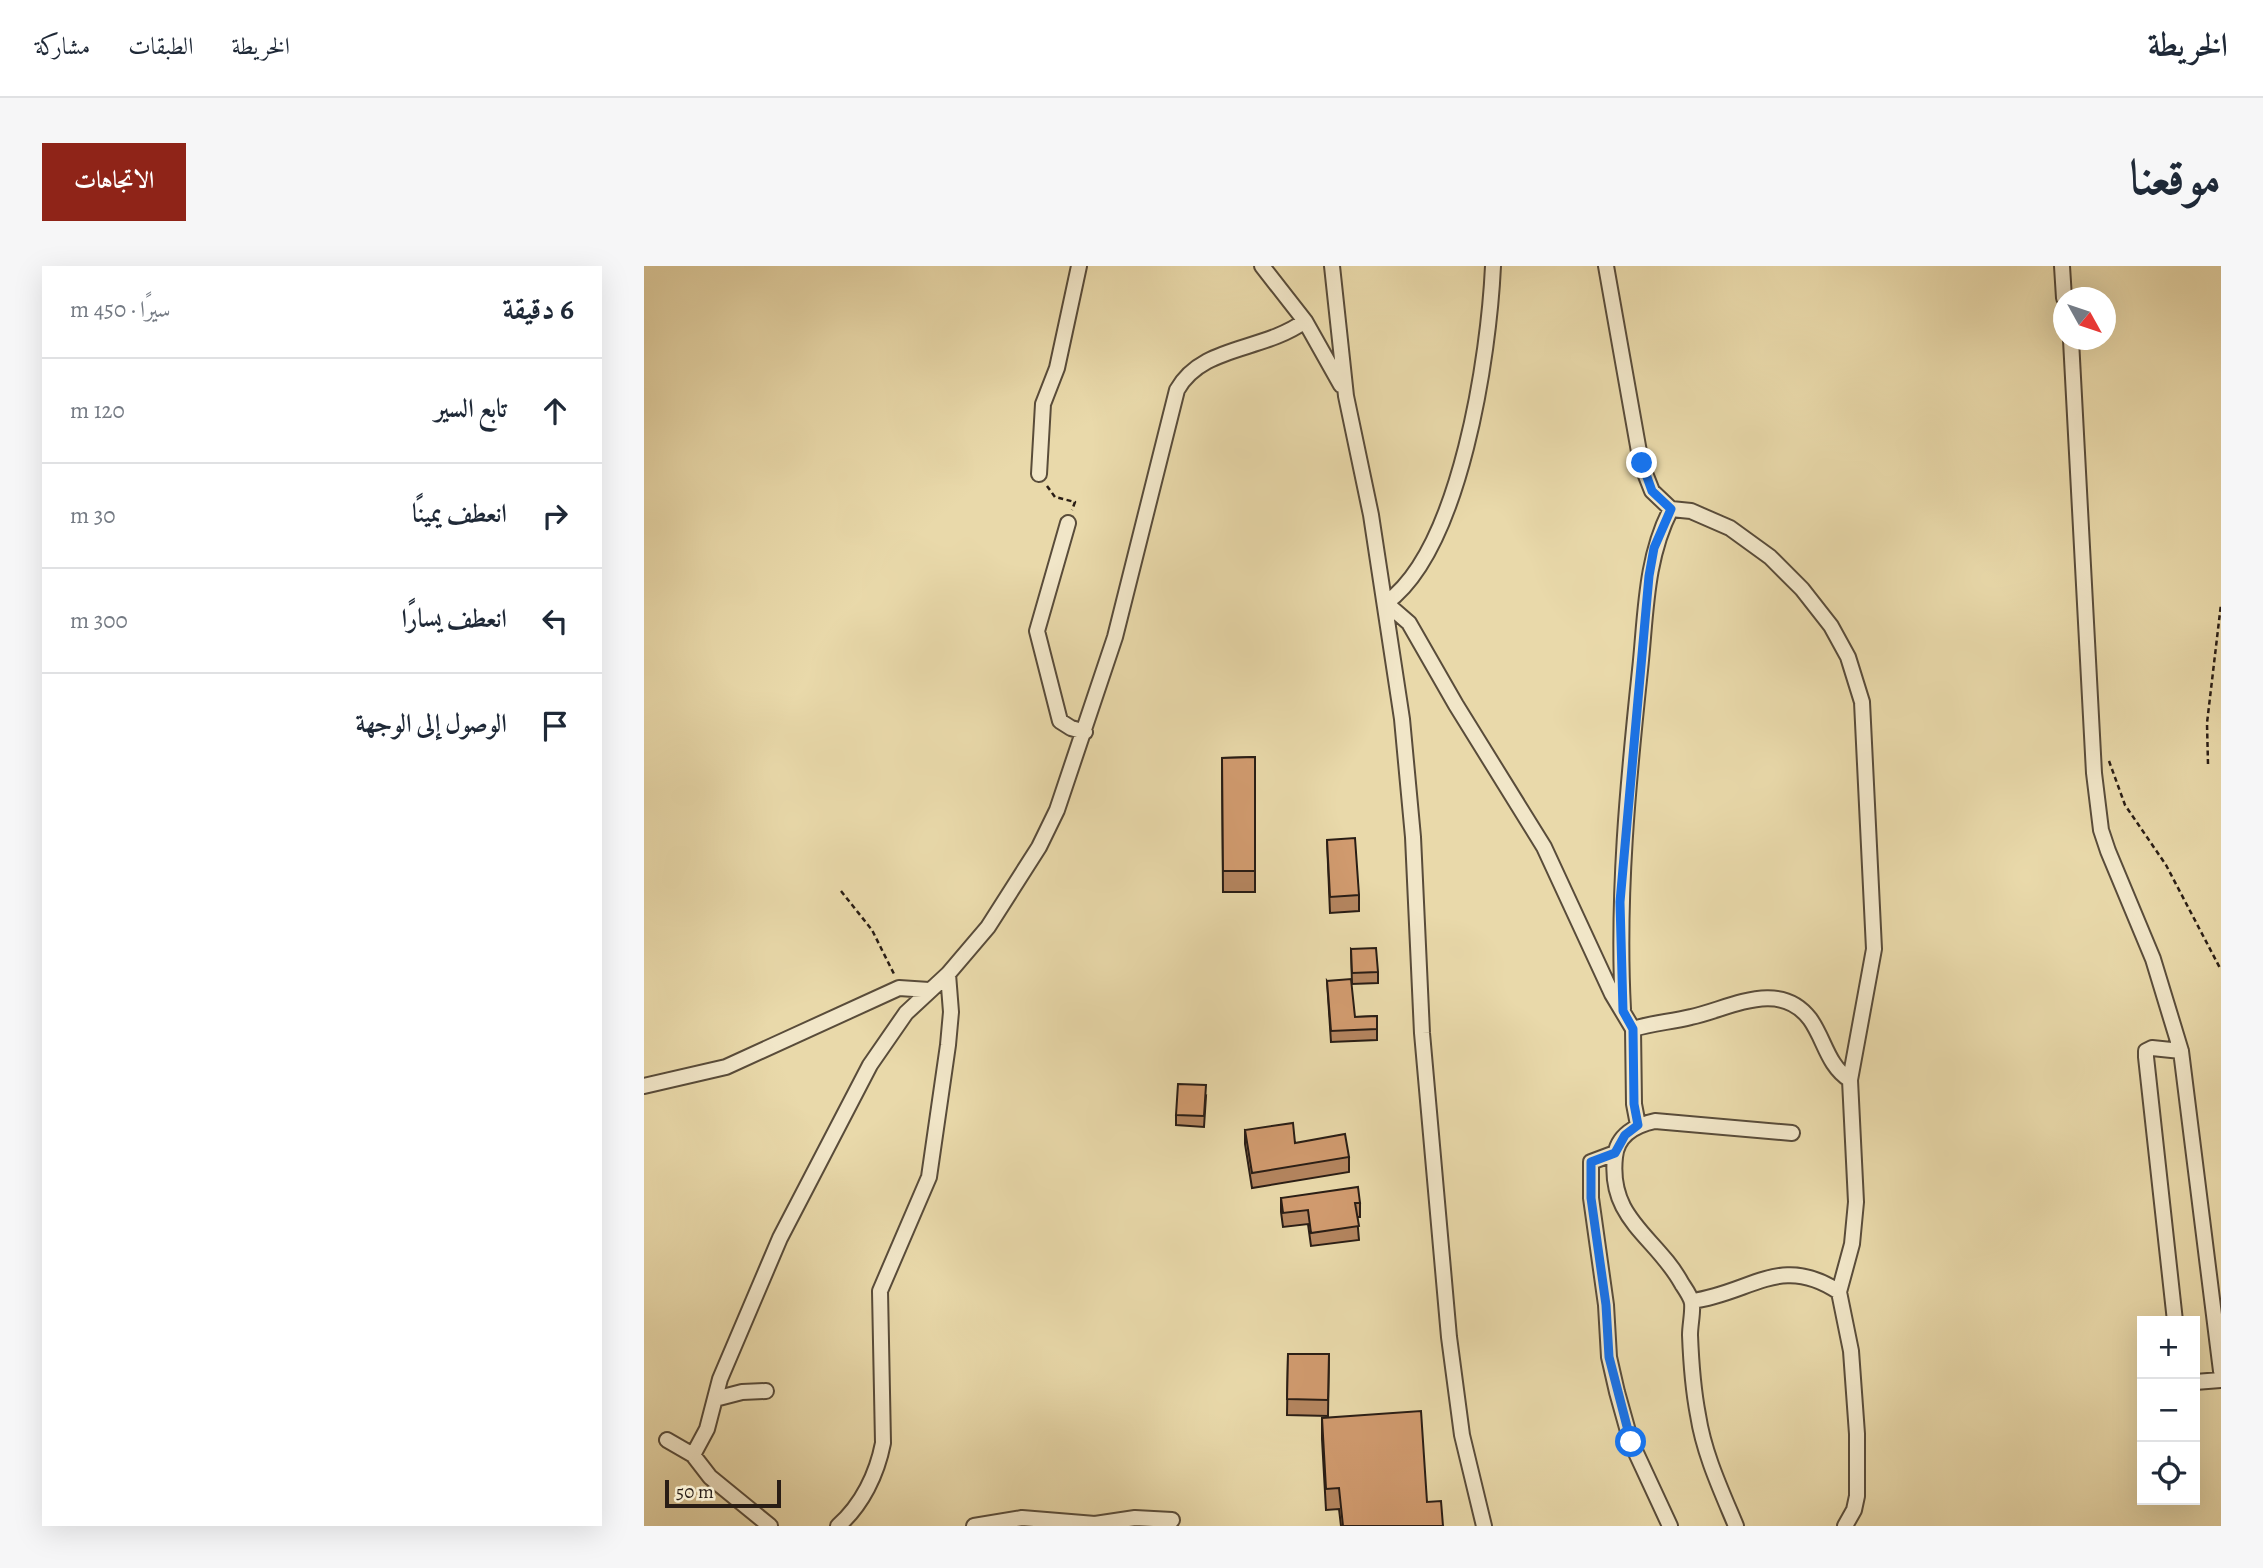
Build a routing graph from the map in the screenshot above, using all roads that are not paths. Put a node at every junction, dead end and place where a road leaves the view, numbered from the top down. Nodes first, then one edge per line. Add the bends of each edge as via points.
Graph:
1 (1079, 266) edge
2 (1262, 266) edge
3 (1332, 266) edge
4 (1493, 266) edge
5 (1606, 266) edge
6 (2062, 266) edge
7 (2063, 287) edge
8 (1305, 321) junction
9 (2072, 350) edge
10 (1346, 396) junction
11 (1039, 474) road end
12 (1671, 509) junction
13 (1068, 523) road end
14 (1385, 603) junction
15 (1085, 732) junction
16 (948, 974) junction
17 (929, 990) junction
18 (1623, 1011) junction
19 (1633, 1029) junction
20 (2181, 1051) junction
21 (1850, 1080) junction
22 (644, 1086) edge
23 (1638, 1125) junction
24 (1792, 1133) dead end
25 (1615, 1153) junction
26 (1839, 1292) junction
27 (1692, 1301) junction
28 (2174, 1316) edge
29 (2221, 1371) edge
30 (2221, 1380) edge
31 (2200, 1382) edge
32 (766, 1391) dead end
33 (715, 1399) junction
34 (667, 1440) dead end
35 (693, 1455) junction
36 (1172, 1520) dead end
37 (770, 1526) edge
38 (838, 1526) edge
39 (974, 1526) edge
40 (1484, 1526) edge
41 (1670, 1526) edge
42 (1736, 1526) edge
43 (1845, 1526) edge

1 - 11 street via 1057,368 1043,404
2 - 8 street
3 - 10 street
4 - 14 street via 1486,352 1444,514 1413,576
5 - 12 street via 1646,480
6 - 7 street
8 - 10 street
8 - 15 street via 1268,342 1202,362 1191,369 1177,390 1115,637
9 - 20 street via 2101,830 2153,959
10 - 14 street
12 - 18 street via 1654,548 1637,698 1620,902
12 - 21 street via 1690,511 1730,528 1770,557 1802,589 1848,657 1862,702 1874,950
13 - 15 street via 1037,631 1060,721
14 - 18 street via 1409,622 1544,847
14 - 40 street via 1413,837 1423,1046 1449,1337 1462,1435
15 - 16 street via 1040,847 988,927
16 - 17 street
16 - 38 street via 950,1023 929,1177 880,1291 883,1443 864,1494
17 - 22 street via 899,988 726,1067
17 - 33 street via 887,1038 813,1169 758,1287
18 - 19 street
19 - 21 street via 1690,1018 1741,1001 1785,1000 1808,1017 1831,1064
19 - 23 street
20 - 28 street via 2146,1051
20 - 29 street
21 - 26 street via 1856,1202 1852,1244
23 - 24 street via 1671,1121
23 - 25 street via 1625,1135
25 - 27 street via 1617,1198
25 - 41 street via 1591,1162 1609,1357 1631,1442
26 - 27 street via 1805,1274 1792,1274
26 - 43 street via 1851,1351 1857,1434 1857,1496
27 - 42 street via 1697,1413 1704,1445
30 - 31 street
32 - 33 street
33 - 35 street via 707,1429
34 - 35 street
35 - 37 street via 710,1476
36 - 39 street via 1135,1518 1095,1524 1022,1518

